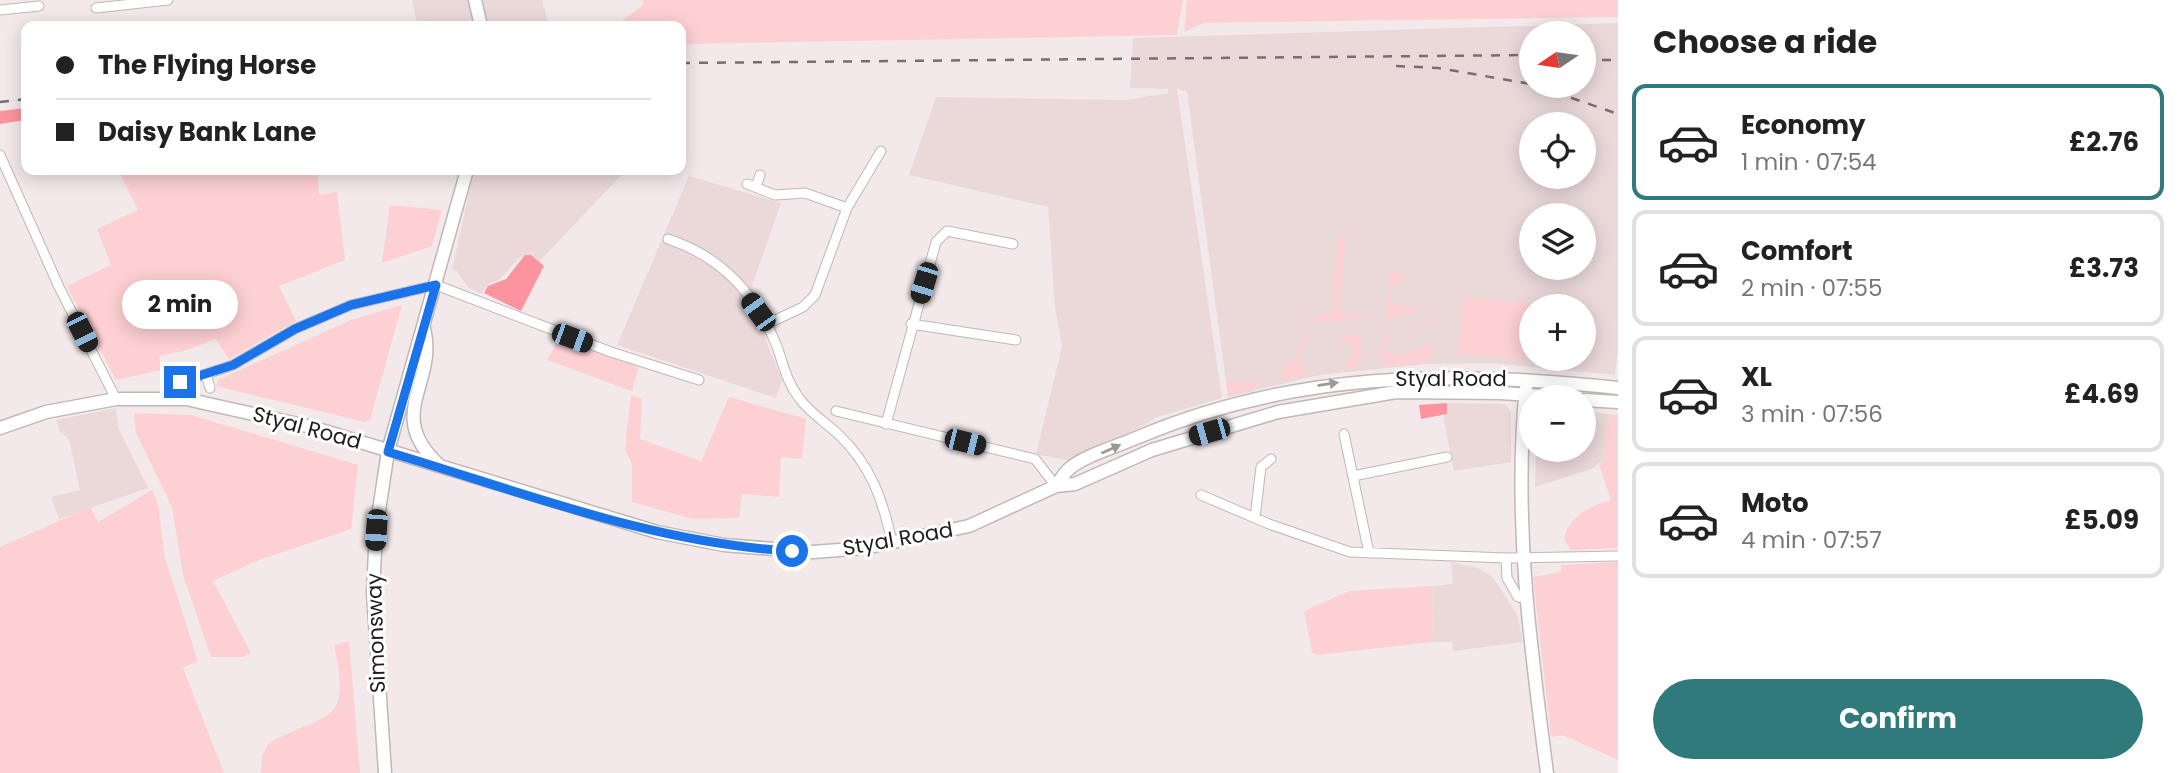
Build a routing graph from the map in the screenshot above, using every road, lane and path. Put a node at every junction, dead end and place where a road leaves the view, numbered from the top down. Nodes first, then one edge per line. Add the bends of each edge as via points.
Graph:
1 (168, 0) edge
2 (475, 0) edge
3 (39, 6) dead end
4 (96, 8) dead end
5 (0, 10) edge
6 (480, 21) edge
7 (881, 151) dead end
8 (0, 155) edge
9 (466, 175) edge
10 (760, 175) dead end
11 (846, 208) junction
12 (668, 239) dead end
13 (1013, 244) dead end
14 (436, 285) junction
15 (767, 324) junction
16 (911, 324) junction
17 (424, 327) junction
18 (1016, 340) dead end
19 (206, 373) junction
20 (699, 380) dead end
21 (1527, 380) junction
22 (180, 382) dead end
23 (1526, 385) edge
24 (210, 388) dead end
25 (1618, 388) edge
26 (1519, 395) edge
27 (116, 399) junction
28 (1596, 401) edge
29 (1618, 402) edge
30 (836, 411) dead end
31 (886, 424) junction
32 (0, 428) edge
33 (1344, 434) dead end
34 (388, 452) junction
35 (1447, 457) dead end
36 (1271, 459) dead end
37 (1523, 462) edge
38 (443, 468) junction
39 (1353, 476) junction
40 (1056, 486) junction
41 (1201, 495) dead end
42 (1255, 518) junction
43 (892, 543) junction
44 (1369, 553) junction
45 (1618, 556) edge
46 (1506, 558) junction
47 (1522, 558) junction
48 (1526, 598) junction
49 (384, 773) edge
50 (1547, 773) edge

1 - 4 street
2 - 6 main road
3 - 5 street
7 - 11 street
8 - 27 street
9 - 14 main road, Simonsway
10 - 11 street via 751,186 775,195 805,193
11 - 15 street via 811,302
12 - 15 street via 716,261
13 - 16 street via 947,231 936,242
14 - 17 main road, Simonsway
14 - 19 street via 351,305 295,329 233,365
14 - 20 street via 611,352
15 - 43 street via 799,398 867,468 879,491
16 - 18 street
16 - 31 street
17 - 34 main road, Simonsway
17 - 38 main road via 428,344 412,421 426,453
19 - 22 street
19 - 24 street
21 - 23 main road
21 - 25 main road, Styal Road
40 -> 21 main road, Styal Road via 1069,469 1135,438 1264,397 1370,379
26 - 40 main road, Styal Road via 1396,392 1297,408 1186,439 1075,484
27 - 32 main road, Styal Road via 46,412
27 - 34 main road, Styal Road via 197,401 271,416
28 - 29 main road
30 - 31 street
31 - 40 street via 1035,459
33 - 39 street
34 - 38 main road, Styal Road
34 - 49 main road, Simonsway via 376,530 373,593
35 - 39 street
36 - 42 street via 1261,467
37 - 47 main road
38 - 43 main road, Styal Road via 657,532 724,545 813,552
39 - 44 street
40 - 43 main road, Styal Road via 969,526
41 - 42 street
42 - 44 street via 1335,549
44 - 46 street
45 - 47 street
46 - 47 street
46 - 48 street via 1511,586 1518,597
47 - 48 main road
48 - 50 main road

